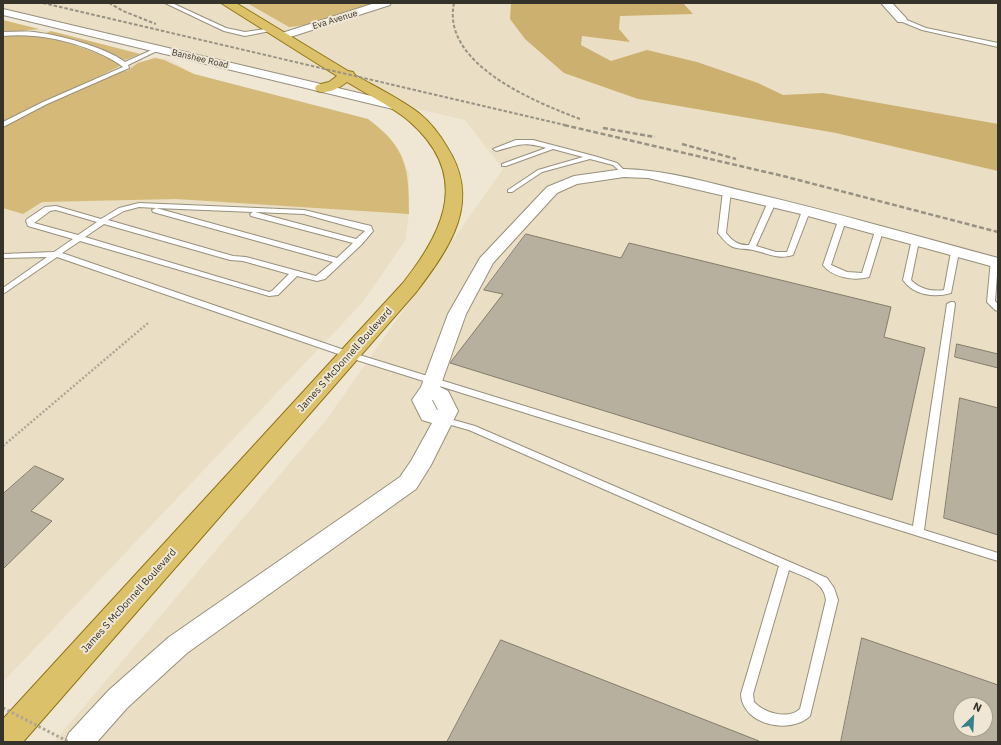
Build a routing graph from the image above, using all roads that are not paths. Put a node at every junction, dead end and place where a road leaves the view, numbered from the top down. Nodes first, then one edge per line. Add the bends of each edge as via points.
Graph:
1 (168, 3) edge
2 (227, 3) edge
3 (386, 3) edge
4 (886, 3) edge
5 (3, 12) edge
6 (902, 20) joint
7 (278, 33) junction
8 (3, 34) edge
9 (998, 44) edge
10 (158, 49) junction
11 (124, 65) junction
12 (348, 75) junction
13 (322, 88) junction
14 (397, 106) junction
15 (3, 125) edge
16 (554, 147) junction
17 (496, 149) dead end
18 (594, 157) junction
19 (504, 165) dead end
20 (624, 173) junction
21 (510, 191) dead end
22 (727, 192) junction
23 (772, 202) junction
24 (139, 205) junction
25 (236, 209) junction
26 (806, 211) junction
27 (842, 220) junction
28 (104, 221) junction
29 (879, 231) junction
30 (79, 238) junction
31 (915, 241) junction
32 (358, 242) junction
33 (752, 247) junction
34 (955, 252) junction
35 (56, 254) junction
36 (3, 256) edge
37 (339, 261) junction
38 (996, 263) edge
39 (295, 273) junction
40 (3, 292) edge
41 (951, 304) dead end
42 (998, 308) edge
43 (350, 355) junction
44 (431, 385) junction
45 (442, 419) junction
46 (918, 532) junction
47 (998, 557) edge
48 (784, 564) junction
49 (3, 742) edge
50 (79, 742) edge

1 - 7 lane via 224,29 245,34
2 - 7 main road, James S McDonnell Boulevard
3 - 7 street, Eva Avenue
4 - 6 street
5 - 10 street, Banshee Road
6 - 9 lane via 924,29
7 - 12 main road, James S McDonnell Boulevard
8 - 11 lane via 35,34 58,39 109,55
10 - 11 lane
10 - 13 street, Banshee Road
11 - 15 lane via 127,68 45,103
12 - 13 main road via 337,84
12 - 14 main road, James S McDonnell Boulevard
13 - 14 street, Banshee Road
14 - 43 main road, James S McDonnell Boulevard via 420,122 443,149 452,172 455,199 448,226 432,258
16 - 17 lane via 533,142 516,142
16 - 18 lane
16 - 19 lane
18 - 20 lane via 615,164
18 - 21 lane via 540,171
20 - 22 street via 648,174
20 - 44 street via 574,180 552,190 535,207 486,261 457,314
22 - 23 street
22 - 33 lane via 722,233 735,246
23 - 26 street
23 - 33 lane
24 - 25 lane
24 - 28 lane via 128,207
24 - 37 lane
25 - 32 lane
25 - 32 lane via 304,212 368,228 369,231
26 - 27 street
26 - 33 lane via 790,253 785,256 778,255
27 - 29 street
27 - 29 lane via 827,265 830,270 862,277 866,275
28 - 30 lane
28 - 30 lane via 56,208 48,209 30,221 30,224
28 - 39 lane
29 - 31 street
30 - 35 lane
30 - 39 lane via 270,294 275,293
31 - 34 street
31 - 34 lane via 907,280 909,285 916,288 938,293 948,291
32 - 37 lane
34 - 38 street
35 - 36 lane
35 - 40 lane
35 - 43 lane
37 - 39 lane via 317,279
38 - 42 lane via 991,302
41 - 46 lane
43 - 44 lane
43 - 49 main road, James S McDonnell Boulevard
44 - 45 street via 422,400 429,415
44 - 46 lane
45 - 48 lane via 472,428
45 - 50 street via 420,465 408,483 178,645 118,699
46 - 47 lane
48 - 48 lane via 820,579 827,585 832,600 806,712 802,718 792,721 761,714 748,702 747,694

